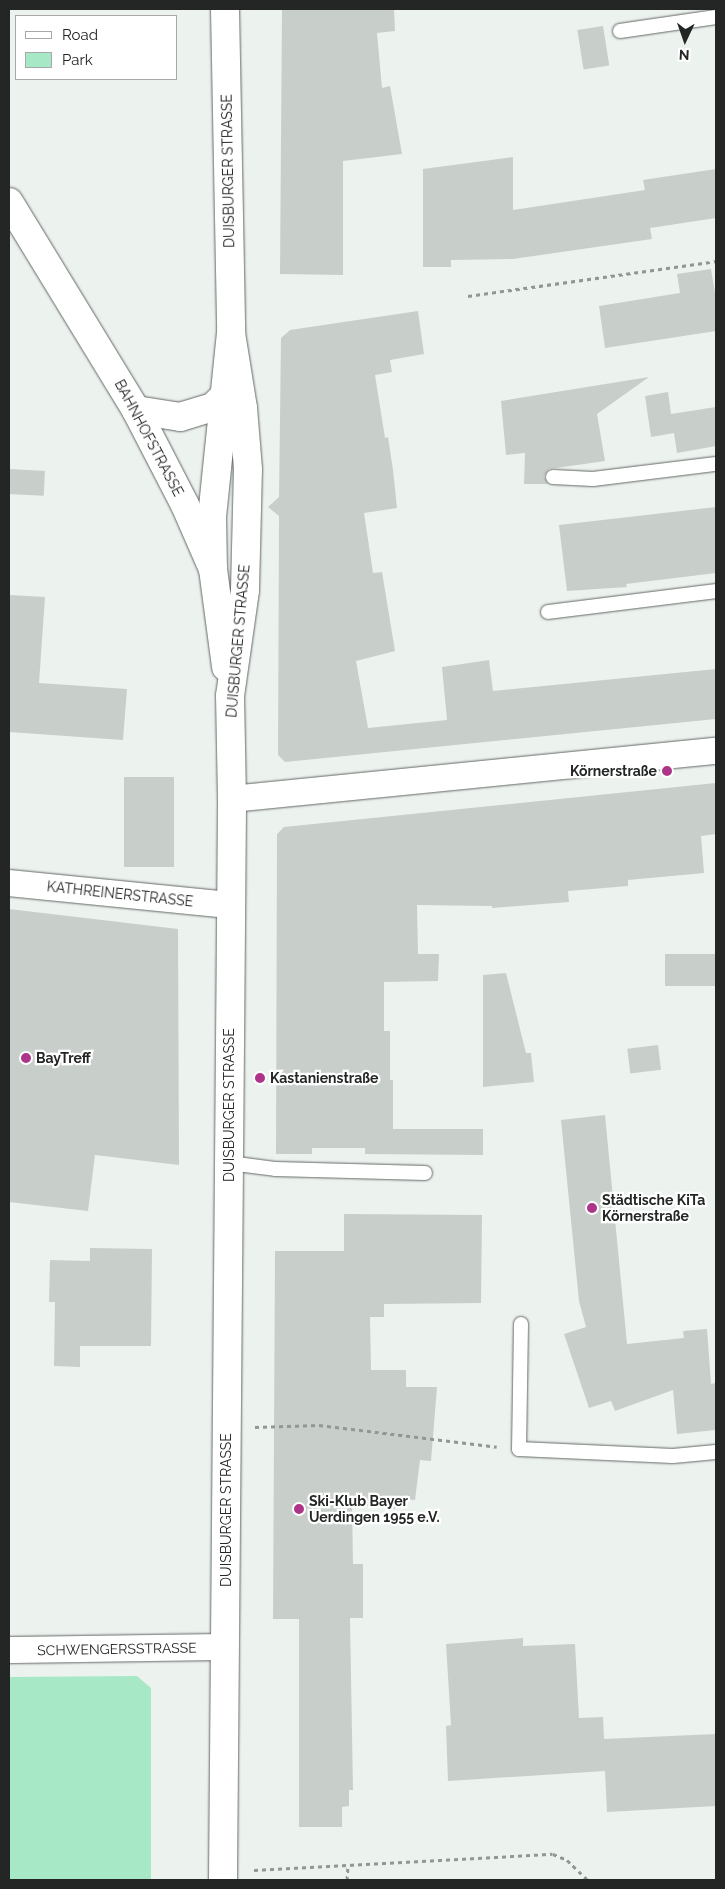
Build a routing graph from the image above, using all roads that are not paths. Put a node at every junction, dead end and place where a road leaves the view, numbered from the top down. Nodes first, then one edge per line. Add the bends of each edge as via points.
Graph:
1 (225, 9) edge
2 (716, 17) edge
3 (620, 31) dead end
4 (9, 202) edge
5 (231, 333) junction
6 (227, 392) junction
7 (136, 410) junction
8 (716, 464) edge
9 (553, 477) dead end
10 (213, 569) junction
11 (716, 591) edge
12 (548, 612) dead end
13 (230, 696) junction
14 (716, 751) edge
15 (232, 800) junction
16 (9, 883) edge
17 (230, 905) junction
18 (229, 1163) junction
19 (425, 1173) dead end
20 (521, 1324) dead end
21 (716, 1452) edge
22 (225, 1647) junction
23 (9, 1650) edge
24 (224, 1876) edge

1 - 5 main road, DUISBURGER STRASSE
2 - 3 lane
4 - 7 main road, BAHNHOFSTRASSE
5 - 6 main road, DUISBURGER STRASSE
5 - 13 main road, DUISBURGER STRASSE via 243,408 248,469 245,590
6 - 7 main road via 213,407 180,416
6 - 10 main road, DUISBURGER STRASSE via 213,500
7 - 10 main road, BAHNHOFSTRASSE
8 - 9 lane via 593,479
10 - 13 main road, BAHNHOFSTRASSE
11 - 12 lane
13 - 15 main road, DUISBURGER STRASSE
14 - 15 street
15 - 17 main road, DUISBURGER STRASSE
16 - 17 street, KATHREINERSTRASSE
17 - 18 main road, DUISBURGER STRASSE
18 - 19 lane via 275,1169
18 - 22 main road, DUISBURGER STRASSE
20 - 21 lane via 519,1449 672,1456
22 - 23 street, SCHWENGERSSTRASSE
22 - 24 main road, DUISBURGER STRASSE

